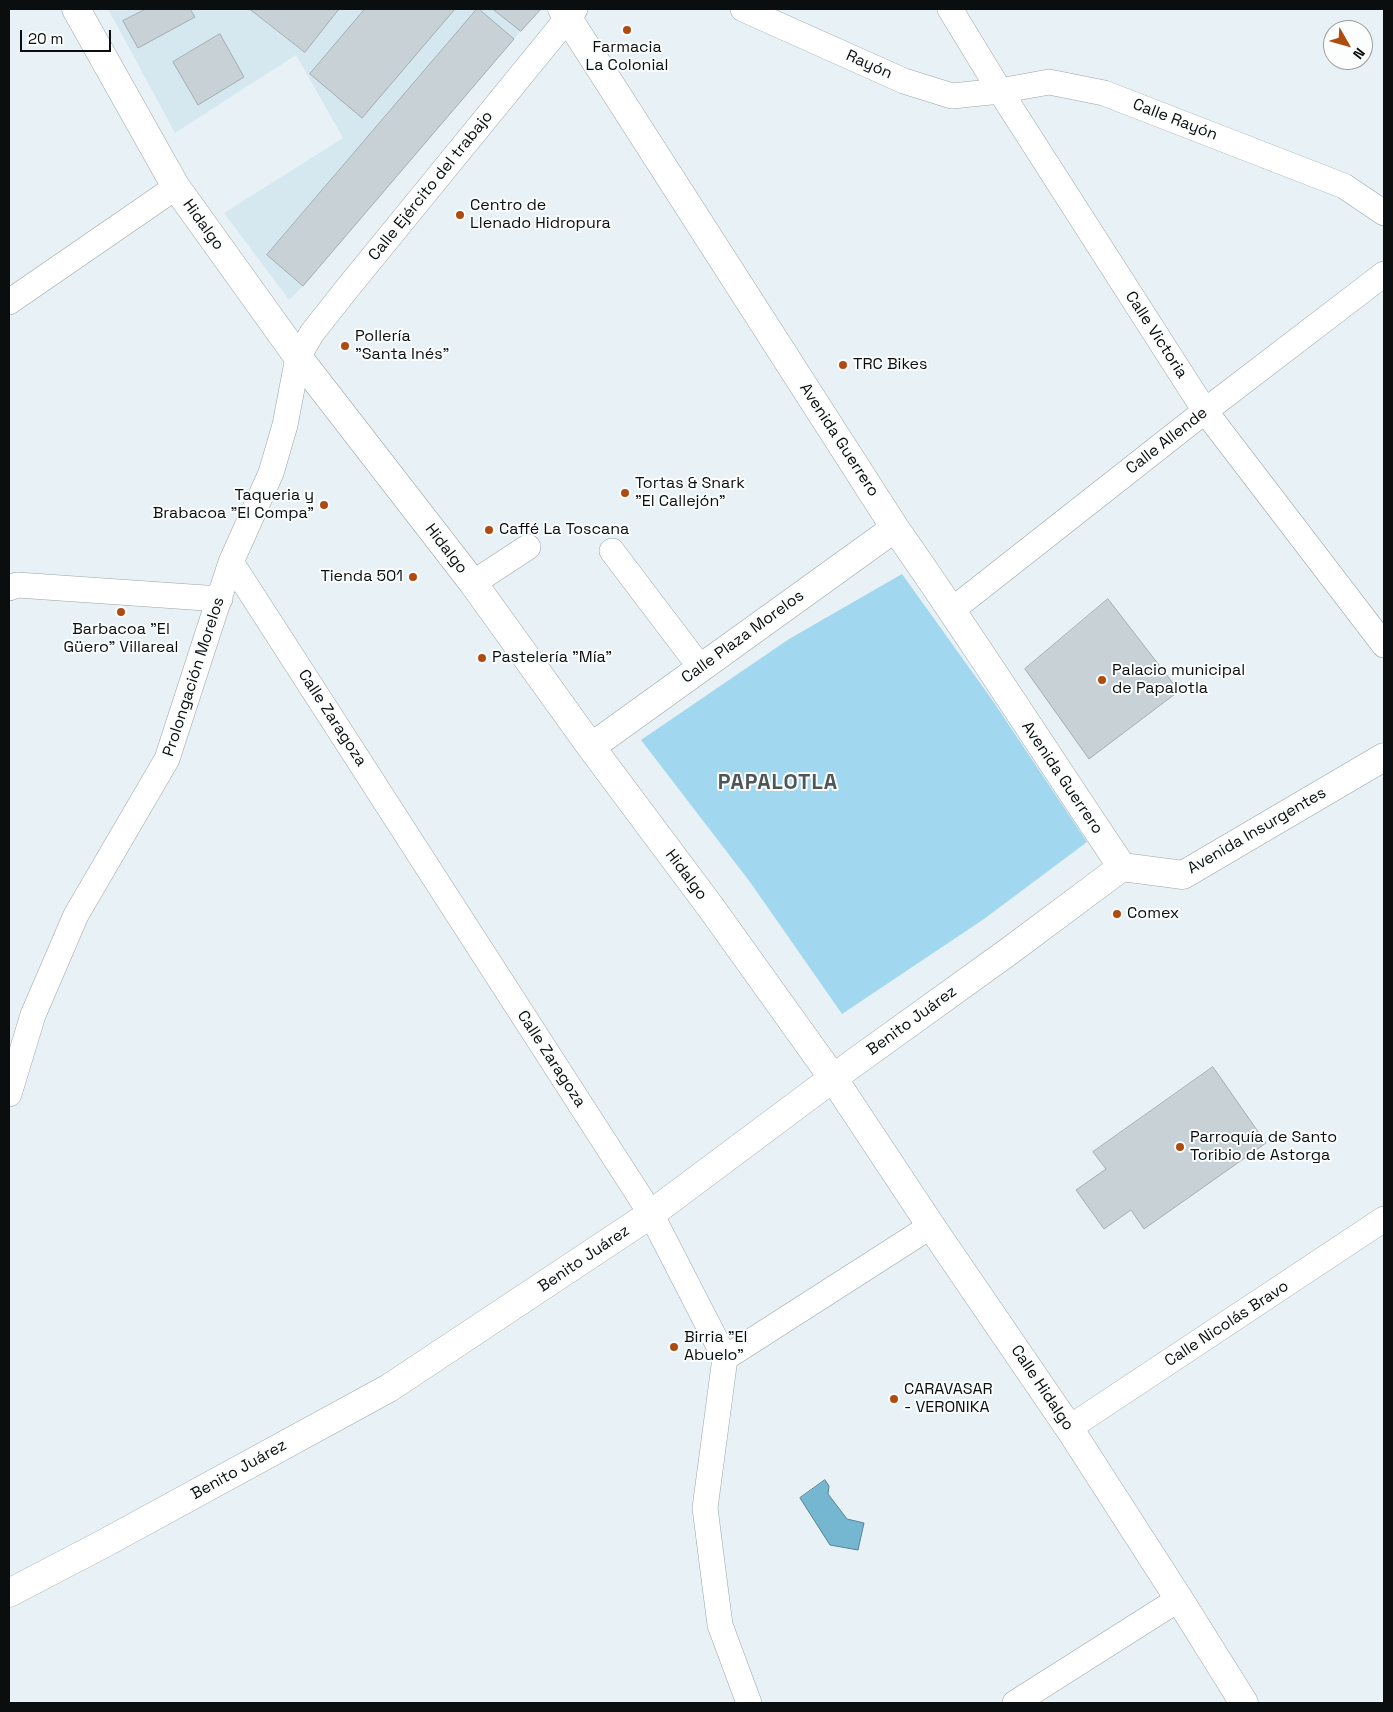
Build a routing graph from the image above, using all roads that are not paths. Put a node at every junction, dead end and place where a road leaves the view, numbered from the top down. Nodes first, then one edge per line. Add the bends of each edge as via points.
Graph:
1 (76, 9) edge
2 (743, 9) edge
3 (950, 9) edge
4 (568, 11) edge
5 (1000, 91) junction
6 (176, 187) junction
7 (1384, 213) edge
8 (1384, 274) edge
9 (9, 302) edge
10 (298, 357) junction
11 (1205, 411) junction
12 (895, 528) junction
13 (528, 548) dead end
14 (612, 550) dead end
15 (231, 562) junction
16 (473, 583) junction
17 (9, 588) edge
18 (220, 599) junction
19 (952, 610) junction
20 (1384, 645) edge
21 (700, 667) junction
22 (591, 746) junction
23 (1384, 757) edge
24 (1122, 867) junction
25 (833, 1078) junction
26 (9, 1094) edge
27 (651, 1214) junction
28 (1384, 1220) edge
29 (931, 1226) junction
30 (726, 1358) junction
31 (1070, 1428) junction
32 (9, 1593) edge
33 (1179, 1599) junction
34 (749, 1703) edge
35 (1015, 1703) edge
36 (1244, 1703) edge

1 - 6 main road, Hidalgo
2 - 5 street, Rayón via 904,81 952,96
3 - 5 street, Calle Victoria
4 - 10 street, Calle Ejército del trabajo via 312,333
4 - 12 main road, Avenida Guerrero
5 - 7 street, Calle Rayón via 1048,82 1104,93 1344,186
5 - 11 street, Calle Victoria
6 - 9 street
6 - 10 main road, Hidalgo
8 - 11 street, Calle Allende
10 - 15 street, Prolongación Morelos via 285,425 271,473
10 - 16 main road, Hidalgo
11 - 19 street, Calle Allende
11 - 20 street, Calle Victoria
12 - 19 main road, Avenida Guerrero
12 - 21 main road, Calle Plaza Morelos
13 - 16 street
14 - 21 street
15 - 18 street, Prolongación Morelos
15 - 27 street, Calle Zaragoza
16 - 22 main road, Hidalgo
17 - 18 street via 17,584
18 - 26 street, Prolongación Morelos via 167,759 76,916 33,1015
19 - 24 main road, Avenida Guerrero
21 - 22 main road, Calle Plaza Morelos
22 - 25 main road, Hidalgo
23 - 24 main road, Avenida Insurgentes via 1183,875
24 - 25 main road, Benito Juárez
25 - 27 main road, Benito Juárez
25 - 29 main road, Calle Hidalgo
27 - 30 street, Calle Zaragoza
27 - 32 main road, Benito Juárez via 389,1388
28 - 31 street, Calle Nicolás Bravo
29 - 30 street
29 - 31 main road, Calle Hidalgo
30 - 34 street via 705,1508 720,1625
31 - 33 main road, Calle Hidalgo
33 - 35 street
33 - 36 main road, Calle Hidalgo

